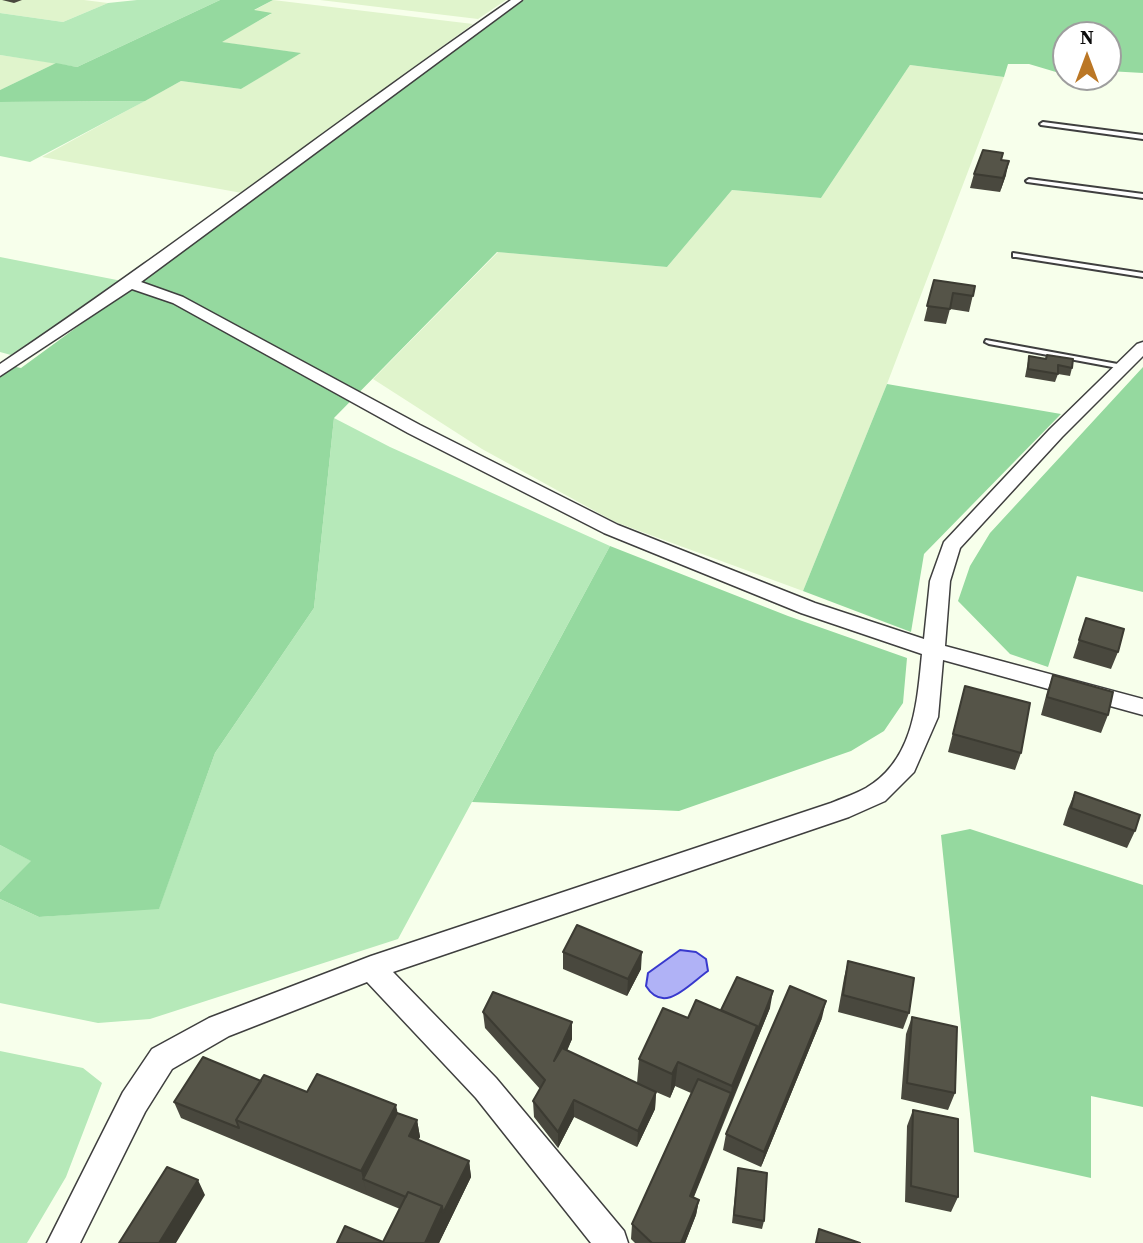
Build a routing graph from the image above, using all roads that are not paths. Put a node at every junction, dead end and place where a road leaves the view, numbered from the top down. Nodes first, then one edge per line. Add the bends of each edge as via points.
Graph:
1 (517, 0) edge
2 (1042, 124) dead end
3 (1143, 137) edge
4 (1029, 181) dead end
5 (1143, 196) edge
6 (1016, 255) dead end
7 (1143, 275) edge
8 (130, 284) junction
9 (989, 342) dead end
10 (1143, 347) edge
11 (1123, 367) junction
12 (0, 371) edge
13 (933, 650) junction
14 (1143, 707) edge
15 (371, 968) junction
16 (63, 1243) edge
17 (612, 1243) edge

1 - 8 street
2 - 3 lane
4 - 5 lane
6 - 7 lane
8 - 12 street
8 - 13 street via 178,300 414,429 611,529 808,608
9 - 11 lane
10 - 11 street
11 - 13 street via 951,546 940,581
13 - 14 street
13 - 15 street via 927,717 906,766 876,794
15 - 16 street via 219,1027 162,1059 134,1102
15 - 17 street via 486,1088

